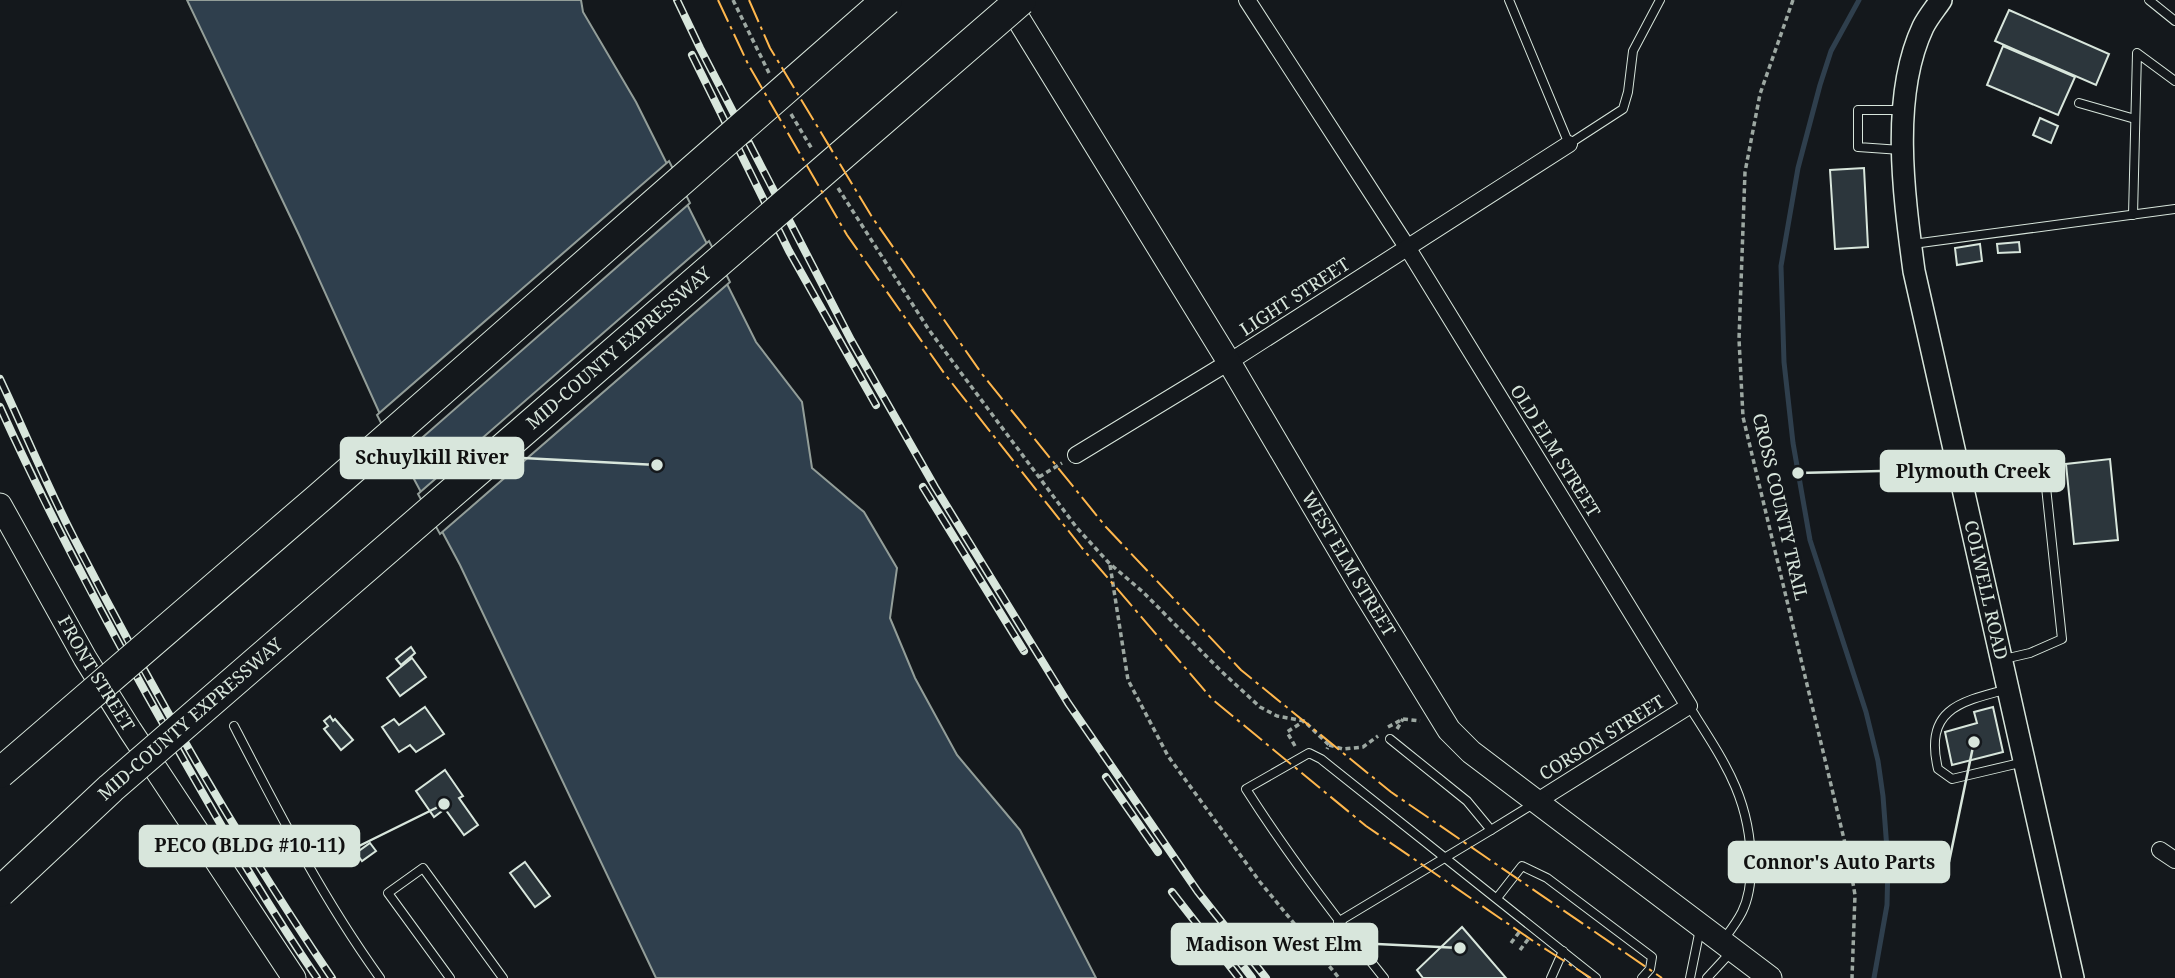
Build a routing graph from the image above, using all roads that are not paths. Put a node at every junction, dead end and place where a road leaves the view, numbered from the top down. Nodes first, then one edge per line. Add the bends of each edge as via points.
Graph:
1 (887, 0) edge
2 (1010, 0) edge
3 (1021, 0) edge
4 (1247, 0) edge
5 (1509, 0) edge
6 (1652, 0) edge
7 (1660, 0) edge
8 (1941, 0) edge
9 (2149, 0) edge
10 (1655, 9) junction
11 (2175, 21) edge
12 (2175, 81) edge
13 (2079, 103) dead end
14 (1904, 110) junction
15 (2135, 119) junction
16 (1569, 144) junction
17 (1904, 150) junction
18 (2175, 209) edge
19 (2133, 215) junction
20 (1910, 244) junction
21 (1407, 247) junction
22 (1229, 362) junction
23 (1076, 454) road end
24 (2046, 488) dead end
25 (0, 505) edge
26 (2001, 660) junction
27 (2008, 689) junction
28 (1689, 706) junction
29 (234, 726) dead end
30 (1390, 739) road end
31 (2024, 762) junction
32 (0, 773) edge
33 (1536, 802) junction
34 (1490, 830) junction
35 (2160, 850) dead end
36 (1447, 858) junction
37 (2175, 860) edge
38 (0, 892) edge
39 (1497, 898) junction
40 (1338, 922) junction
41 (1701, 926) junction
42 (1727, 946) junction
43 (1563, 951) junction
44 (294, 978) edge
45 (380, 978) edge
46 (450, 978) edge
47 (503, 978) edge
48 (1384, 978) edge
49 (1551, 978) edge
50 (1596, 978) edge
51 (1642, 978) edge
52 (1690, 978) edge
53 (1707, 978) edge
54 (1770, 978) edge
55 (2073, 978) edge

1 - 32 highway, bridge
2 - 22 main road, WEST ELM STREET
3 - 38 highway, MID-COUNTY EXPRESSWAY, bridge via 111,788
4 - 21 street, OLD ELM STREET
5 - 16 lane
6 - 10 lane
7 - 10 lane
8 - 14 street, COLWELL ROAD via 1924,26 1908,69
9 - 11 lane
10 - 16 lane via 1633,51 1623,109
12 - 15 lane via 2137,53
13 - 15 lane
14 - 17 street, COLWELL ROAD
14 - 17 lane via 1858,110 1858,147
15 - 19 lane
16 - 21 street, LIGHT STREET
17 - 20 street, COLWELL ROAD
18 - 19 lane
19 - 20 lane
20 - 26 street, COLWELL ROAD
21 - 22 street, LIGHT STREET
21 - 28 street, OLD ELM STREET
22 - 23 street, LIGHT STREET
22 - 33 main road, WEST ELM STREET via 1449,730
24 - 26 lane via 2062,639
25 - 44 main road, FRONT STREET via 97,678
26 - 27 street, COLWELL ROAD
27 - 31 street, COLWELL ROAD
27 - 31 lane via 1944,715 1935,730 1938,769 1952,779
28 - 33 street, CORSON STREET
28 - 42 lane, OLD ELM STREET via 1735,782 1751,846 1748,894
29 - 45 lane via 296,845
30 - 34 lane via 1467,801
31 - 55 street, COLWELL ROAD
33 - 34 lane
33 - 41 main road, WEST ELM STREET
34 - 36 lane
35 - 37 street
36 - 39 lane
36 - 40 lane
36 - 40 lane via 1309,753 1246,789
39 - 43 lane
39 - 51 lane via 1522,866 1547,878 1652,957
40 - 48 lane
41 - 42 main road, WEST ELM STREET
41 - 52 lane
42 - 53 lane, OLD ELM STREET
42 - 54 main road, WEST ELM STREET
43 - 49 lane
43 - 50 lane
46 - 47 lane via 388,893 423,868

